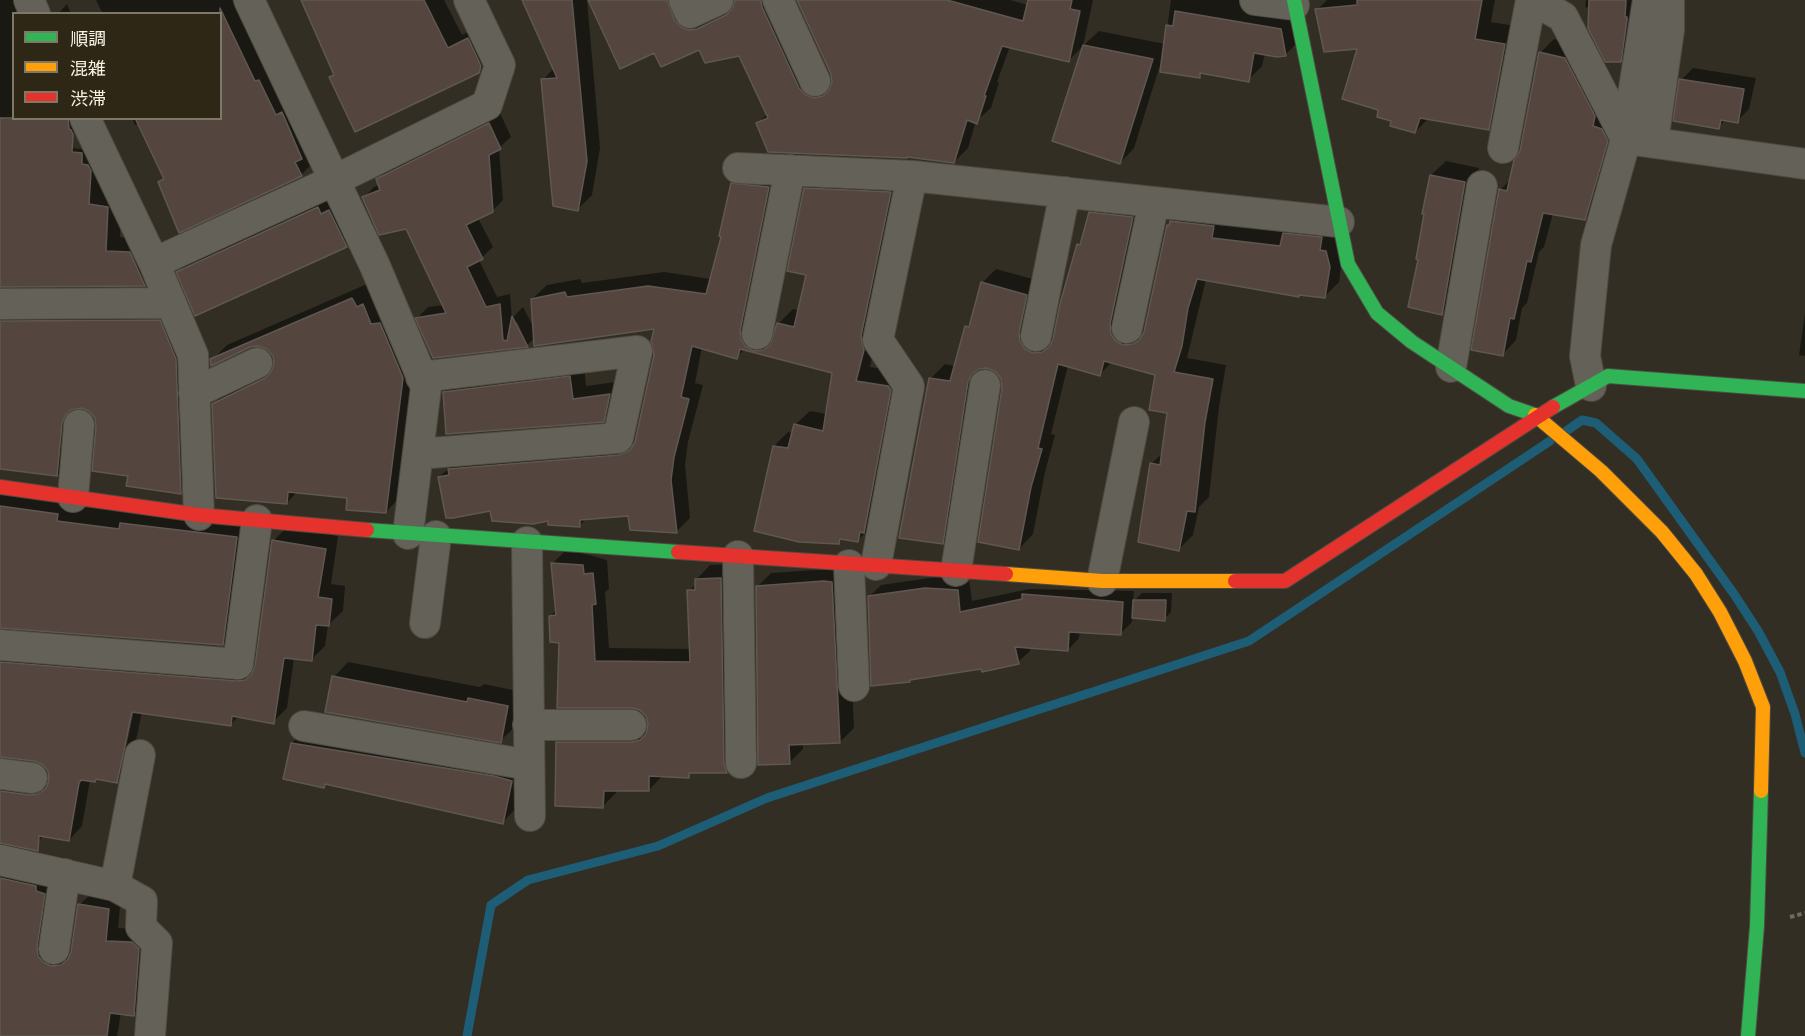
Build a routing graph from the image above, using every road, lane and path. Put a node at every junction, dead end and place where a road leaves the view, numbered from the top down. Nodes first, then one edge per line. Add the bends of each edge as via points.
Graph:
1 (249, 0) edge
2 (469, 0) edge
3 (684, 0) edge
4 (718, 0) edge
5 (778, 0) edge
6 (1255, 0) edge
7 (1532, 0) edge
8 (1648, 0) edge
9 (1669, 0) edge
10 (1294, 2) edge
11 (1565, 9) edge
12 (815, 81) dead end
13 (86, 120) edge
14 (1640, 140) junction
15 (1503, 148) dead end
16 (1805, 164) edge
17 (738, 168) dead end
18 (790, 170) junction
19 (912, 176) junction
20 (335, 180) junction
21 (1482, 186) dead end
22 (1065, 192) junction
23 (1154, 202) junction
24 (1339, 222) junction
25 (154, 263) junction
26 (171, 303) junction
27 (0, 304) edge
28 (1127, 328) dead end
29 (756, 334) dead end
30 (1036, 336) dead end
31 (257, 363) dead end
32 (1451, 367) junction
33 (421, 377) junction
34 (985, 385) dead end
35 (1591, 386) junction
36 (1805, 391) edge
37 (194, 393) junction
38 (1537, 416) junction
39 (1134, 422) dead end
40 (79, 425) dead end
41 (418, 454) junction
42 (0, 487) edge
43 (73, 497) junction
44 (199, 515) junction
45 (257, 520) junction
46 (422, 535) junction
47 (526, 542) junction
48 (738, 556) junction
49 (863, 565) junction
50 (956, 571) junction
51 (1102, 581) junction
52 (425, 623) dead end
53 (0, 645) edge
54 (854, 686) dead end
55 (528, 725) junction
56 (631, 725) dead end
57 (304, 726) dead end
58 (140, 754) dead end
59 (741, 763) dead end
60 (529, 765) junction
61 (0, 774) edge
62 (32, 778) dead end
63 (530, 816) dead end
64 (0, 860) edge
65 (64, 874) junction
66 (116, 886) junction
67 (54, 950) dead end
68 (150, 1036) edge
69 (1748, 1036) edge

1 - 20 street
2 - 20 street via 500,64 487,105
3 - 4 street via 690,14
5 - 12 street
6 - 10 street
7 - 11 street
7 - 15 street
8 - 14 street
9 - 14 street via 1669,30
10 - 24 street
11 - 14 street
13 - 25 street
14 - 16 street
14 - 35 street via 1596,245 1585,356
17 - 18 street
18 - 19 street
18 - 29 street
19 - 22 street
19 - 49 street via 878,339 909,386
20 - 25 street
20 - 33 street
21 - 32 street
22 - 23 street
22 - 30 street
23 - 24 street
23 - 28 street
24 - 32 street via 1348,264 1377,313
25 - 26 street
26 - 27 street
26 - 37 street via 193,355
31 - 37 street
32 - 38 street via 1509,406
33 - 41 street via 426,387
33 - 41 street via 637,351 618,438
34 - 50 street
35 - 36 street via 1608,376
35 - 38 street
37 - 44 street
38 - 51 street via 1285,581
38 - 69 street via 1655,524 1696,574 1735,639 1763,707 1757,926
39 - 51 street
40 - 43 street
41 - 46 street
42 - 43 street
43 - 44 street
44 - 45 street
45 - 46 street
45 - 53 street via 238,664
46 - 47 street
46 - 52 street
47 - 48 street
47 - 55 street
48 - 49 street
48 - 59 street
49 - 50 street
49 - 54 street
50 - 51 street
55 - 56 street
55 - 60 street
57 - 60 street
58 - 66 street
60 - 63 street
61 - 62 street
64 - 65 street
65 - 66 street
65 - 67 street
66 - 68 street via 142,900 141,927 158,943

